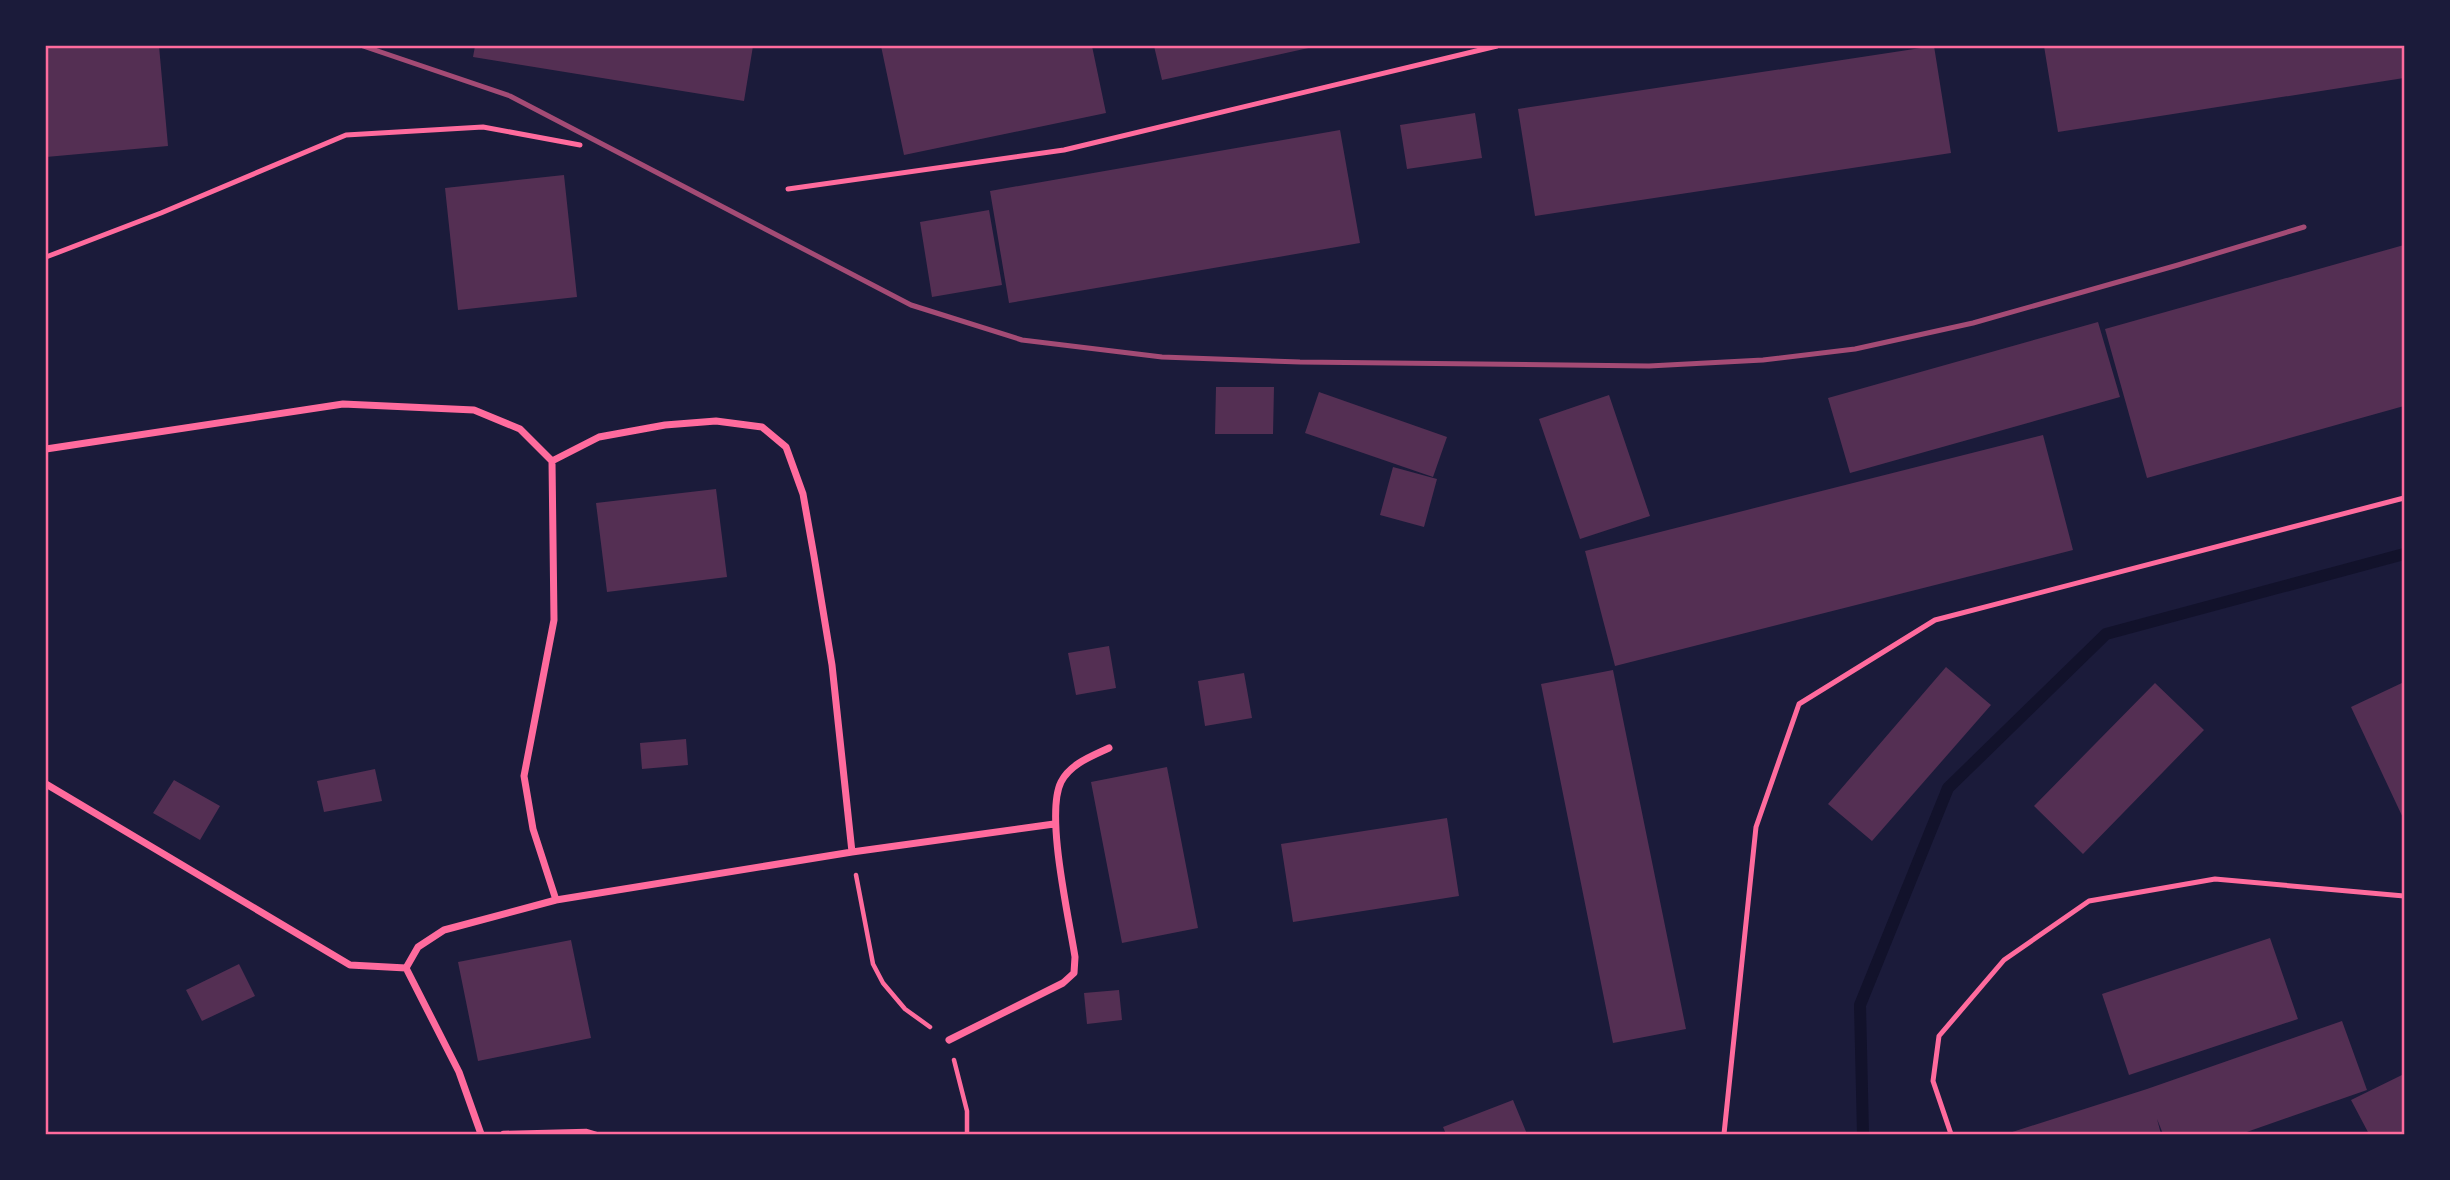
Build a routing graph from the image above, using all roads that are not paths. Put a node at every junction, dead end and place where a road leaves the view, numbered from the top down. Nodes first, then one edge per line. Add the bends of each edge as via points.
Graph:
1 (1497, 46) edge
2 (580, 145) dead end
3 (788, 189) dead end
4 (46, 257) edge
5 (46, 449) edge
6 (552, 461) junction
7 (2404, 498) edge
8 (1109, 748) dead end
9 (46, 784) edge
10 (1054, 824) junction
11 (852, 852) junction
12 (2404, 896) edge
13 (556, 900) junction
14 (406, 968) junction
15 (949, 1040) road end
16 (482, 1134) edge
17 (1724, 1135) edge
18 (1951, 1135) edge

1 - 3 lane via 1064,150
2 - 4 lane via 483,127 346,135
5 - 6 street via 343,404 474,410 520,429
6 - 11 street via 599,437 716,421 762,427 786,447 803,494 832,665
6 - 13 street via 554,620 524,776 533,830
7 - 17 lane via 1935,620 1798,704 1756,827
8 - 10 street via 1081,762 1060,782
9 - 14 street via 350,965
10 - 11 street
10 - 15 street via 1074,973 1063,983
11 - 13 street
12 - 18 lane via 2215,879 2089,901 2004,960 1939,1036 1933,1081
13 - 14 street via 444,930 418,947
14 - 16 street via 458,1072

